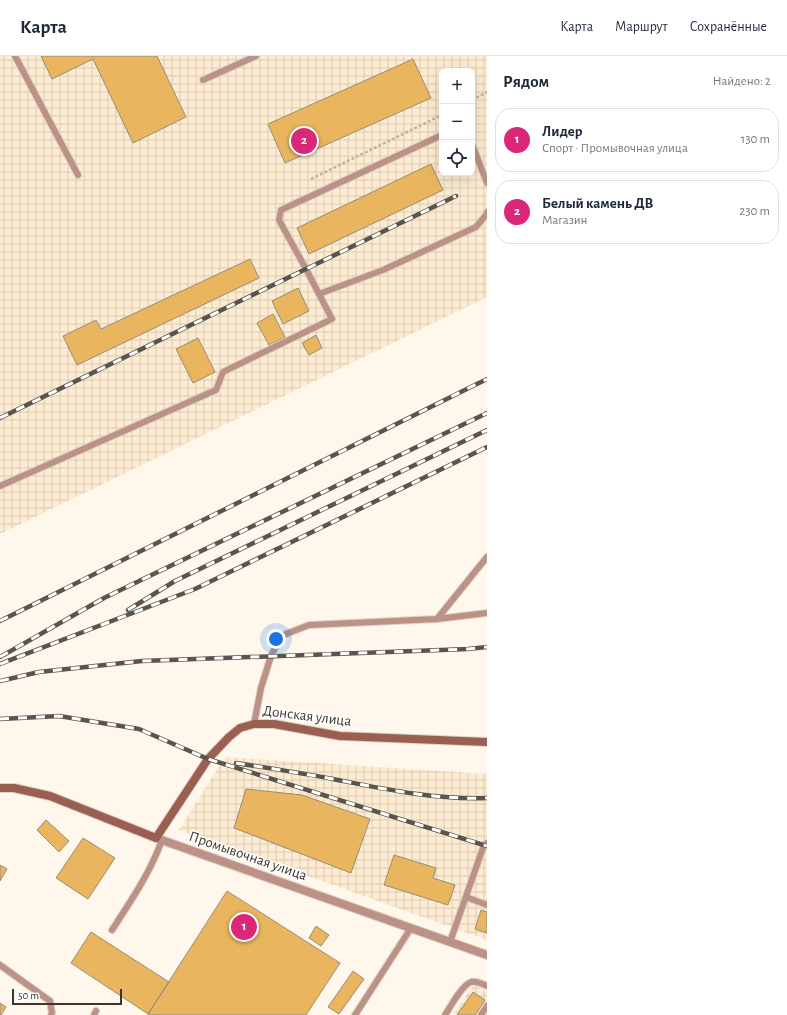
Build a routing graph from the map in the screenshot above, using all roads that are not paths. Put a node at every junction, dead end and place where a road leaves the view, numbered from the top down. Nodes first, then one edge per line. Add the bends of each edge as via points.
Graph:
1 (15, 56) edge
2 (256, 56) edge
3 (202, 80) dead end
4 (439, 136) edge
5 (475, 152) edge
6 (78, 175) dead end
7 (487, 184) edge
8 (487, 212) edge
9 (319, 294) junction
10 (0, 486) edge
11 (487, 557) edge
12 (487, 613) edge
13 (437, 619) junction
14 (254, 724) junction
15 (487, 742) edge
16 (0, 788) edge
17 (159, 839) junction
18 (487, 842) edge
19 (466, 897) junction
20 (487, 905) edge
21 (411, 928) junction
22 (112, 930) dead end
23 (450, 942) junction
24 (487, 955) edge
25 (0, 965) edge
26 (487, 986) edge
27 (487, 1006) edge
28 (51, 1015) edge
29 (355, 1015) edge
30 (445, 1015) edge
31 (481, 1015) edge

1 - 6 lane
2 - 3 lane
4 - 9 lane via 281,210 279,220
5 - 7 lane
8 - 9 lane via 476,227 383,270
9 - 10 lane via 332,319 224,372 216,390
11 - 13 lane
12 - 13 lane
13 - 14 lane via 309,625 281,636 271,656 261,688
14 - 15 street, Донская улица via 274,724 340,736
14 - 17 street, Донская улица via 240,728 208,759
16 - 17 street, Промывочная улица via 14,788 50,796
17 - 21 street, Промывочная улица
17 - 22 lane via 156,857
18 - 19 lane
19 - 20 lane
19 - 23 lane
21 - 23 street, Промывочная улица
21 - 29 lane
23 - 24 street, Промывочная улица
25 - 28 lane via 50,1001
26 - 30 lane via 473,982 465,986
27 - 31 lane

